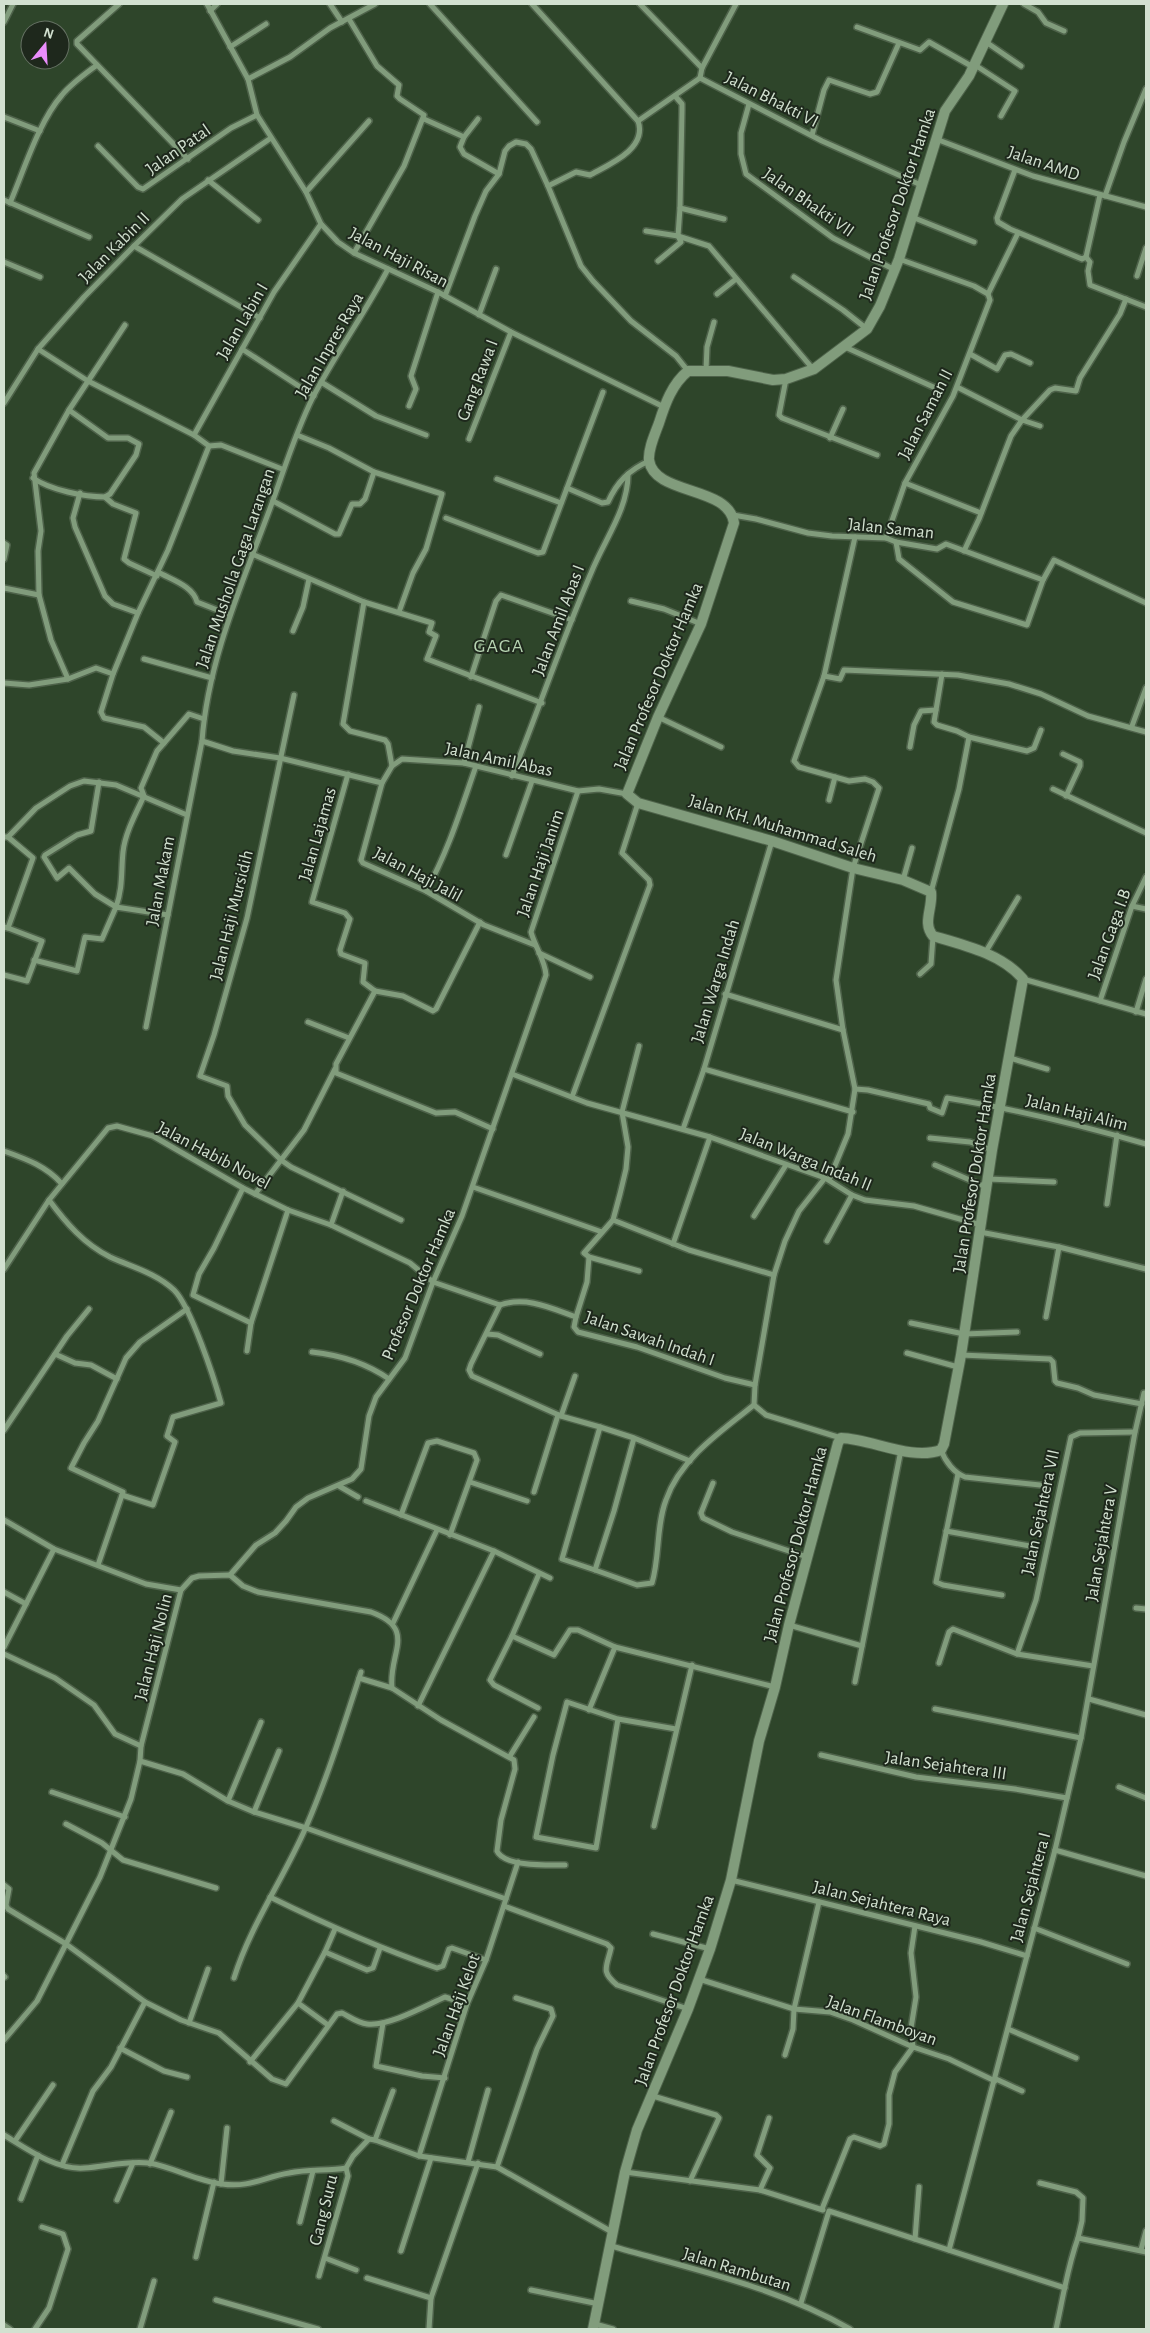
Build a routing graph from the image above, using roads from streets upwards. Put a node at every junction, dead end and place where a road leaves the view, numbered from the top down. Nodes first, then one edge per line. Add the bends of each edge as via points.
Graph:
1 (13, 4) edge
2 (207, 4) edge
3 (217, 4) edge
4 (330, 4) edge
5 (375, 4) edge
6 (430, 4) edge
7 (532, 4) edge
8 (640, 4) edge
9 (736, 4) edge
10 (1003, 4) edge
11 (1024, 4) edge
12 (115, 5) edge
13 (210, 12) junction
14 (348, 19) junction
15 (4, 22) edge
16 (342, 22) junction
17 (266, 24) dead end
18 (857, 27) dead end
19 (1064, 31) dead end
20 (986, 42) junction
21 (899, 43) junction
22 (230, 47) junction
23 (97, 65) junction
24 (974, 66) junction
25 (1021, 66) dead end
26 (702, 68) junction
27 (700, 78) junction
28 (248, 79) junction
29 (1146, 89) edge
30 (675, 96) junction
31 (749, 104) junction
32 (257, 115) junction
33 (1001, 116) dead end
34 (4, 117) edge
35 (424, 119) junction
36 (478, 119) dead end
37 (369, 121) dead end
38 (638, 121) junction
39 (537, 122) dead end
40 (40, 131) junction
41 (812, 135) junction
42 (464, 137) junction
43 (270, 138) junction
44 (936, 138) junction
45 (98, 146) dead end
46 (188, 159) junction
47 (1016, 170) junction
48 (498, 174) junction
49 (208, 180) junction
50 (921, 185) junction
51 (548, 186) junction
52 (306, 192) junction
53 (1103, 196) junction
54 (4, 200) edge
55 (10, 202) junction
56 (1146, 207) edge
57 (680, 208) junction
58 (912, 217) junction
59 (724, 219) dead end
60 (258, 220) dead end
61 (321, 224) junction
62 (646, 232) dead end
63 (1018, 233) junction
64 (678, 236) junction
65 (89, 237) dead end
66 (974, 242) dead end
67 (134, 246) junction
68 (1146, 248) edge
69 (354, 253) junction
70 (1086, 257) junction
71 (899, 259) junction
72 (658, 261) dead end
73 (4, 262) edge
74 (496, 269) dead end
75 (388, 270) junction
76 (895, 270) junction
77 (1137, 276) dead end
78 (40, 277) dead end
79 (794, 277) dead end
80 (736, 280) junction
81 (438, 292) junction
82 (717, 294) dead end
83 (988, 294) junction
84 (445, 296) junction
85 (1126, 299) junction
86 (1146, 307) edge
87 (479, 315) junction
88 (260, 318) junction
89 (714, 322) dead end
90 (124, 325) dead end
91 (867, 329) junction
92 (511, 332) junction
93 (845, 347) junction
94 (242, 349) junction
95 (38, 350) junction
96 (970, 354) junction
97 (1030, 363) dead end
98 (814, 369) junction
99 (688, 370) junction
100 (706, 370) junction
101 (786, 378) junction
102 (88, 380) junction
103 (321, 382) junction
104 (956, 387) junction
105 (940, 390) dead end
106 (604, 392) dead end
107 (314, 396) junction
108 (4, 403) edge
109 (409, 406) dead end
110 (664, 407) junction
111 (843, 409) dead end
112 (69, 410) junction
113 (1022, 420) junction
114 (1040, 426) dead end
115 (194, 435) junction
116 (297, 435) junction
117 (426, 435) dead end
118 (469, 438) dead end
119 (830, 438) junction
120 (209, 446) junction
121 (878, 455) dead end
122 (649, 461) junction
123 (282, 470) junction
124 (374, 472) junction
125 (628, 474) junction
126 (34, 478) junction
127 (497, 479) dead end
128 (905, 483) junction
129 (567, 488) junction
130 (80, 493) junction
131 (105, 497) junction
132 (273, 501) junction
133 (561, 503) junction
134 (981, 512) junction
135 (733, 515) junction
136 (446, 518) dead end
137 (855, 537) junction
138 (886, 538) junction
139 (896, 542) junction
140 (4, 543) edge
141 (964, 551) junction
142 (252, 554) junction
143 (4, 559) edge
144 (157, 574) junction
145 (310, 579) junction
146 (1043, 580) junction
147 (4, 588) edge
148 (39, 595) junction
149 (631, 601) dead end
150 (364, 602) junction
151 (1146, 602) edge
152 (138, 612) junction
153 (399, 612) junction
154 (230, 615) junction
155 (572, 620) junction
156 (701, 624) junction
157 (293, 631) dead end
158 (144, 659) dead end
159 (113, 674) junction
160 (942, 674) junction
161 (824, 676) junction
162 (471, 677) junction
163 (212, 678) junction
164 (68, 679) junction
165 (4, 683) edge
166 (1146, 688) edge
167 (294, 695) dead end
168 (542, 703) junction
169 (480, 707) dead end
170 (936, 710) junction
171 (658, 717) junction
172 (204, 719) junction
173 (1132, 726) junction
174 (1040, 730) dead end
175 (1146, 732) edge
176 (969, 737) junction
177 (202, 742) junction
178 (164, 743) junction
179 (910, 747) dead end
180 (721, 748) dead end
181 (1063, 754) dead end
182 (280, 758) junction
183 (464, 763) junction
184 (392, 766) junction
185 (476, 766) junction
186 (348, 774) junction
187 (512, 776) junction
188 (835, 777) junction
189 (532, 781) junction
190 (99, 782) junction
191 (382, 783) junction
192 (1052, 789) dead end
193 (578, 790) junction
194 (627, 794) junction
195 (144, 796) junction
196 (1066, 796) junction
197 (829, 800) dead end
198 (638, 803) junction
199 (187, 815) junction
200 (1146, 833) edge
201 (6, 837) edge
202 (772, 841) junction
203 (912, 848) dead end
204 (506, 855) dead end
205 (853, 868) junction
206 (1146, 877) edge
207 (903, 880) junction
208 (426, 891) junction
209 (931, 892) junction
210 (1018, 898) dead end
211 (1132, 906) junction
212 (116, 907) junction
213 (1146, 909) edge
214 (168, 915) junction
215 (480, 922) junction
216 (6, 928) edge
217 (933, 936) junction
218 (534, 945) junction
219 (985, 952) junction
220 (539, 953) junction
221 (34, 960) junction
222 (920, 974) dead end
223 (4, 976) edge
224 (590, 977) dead end
225 (1024, 979) junction
226 (1146, 980) edge
227 (375, 992) junction
228 (725, 994) junction
229 (1100, 1002) junction
230 (1136, 1012) junction
231 (1146, 1014) edge
232 (308, 1022) dead end
233 (146, 1027) dead end
234 (843, 1030) junction
235 (349, 1038) junction
236 (638, 1046) dead end
237 (1010, 1058) junction
238 (704, 1069) junction
239 (1047, 1069) dead end
240 (335, 1071) junction
241 (512, 1074) junction
242 (855, 1089) junction
243 (572, 1097) junction
244 (1001, 1107) junction
245 (622, 1112) junction
246 (853, 1112) junction
247 (493, 1129) junction
248 (683, 1129) junction
249 (1117, 1136) junction
250 (710, 1137) junction
251 (930, 1138) dead end
252 (1146, 1144) edge
253 (992, 1150) junction
254 (4, 1151) edge
255 (281, 1160) junction
256 (786, 1165) junction
257 (935, 1165) dead end
258 (827, 1179) junction
259 (1054, 1182) dead end
260 (987, 1183) junction
261 (62, 1184) junction
262 (473, 1186) junction
263 (243, 1188) junction
264 (343, 1191) junction
265 (254, 1194) junction
266 (852, 1195) junction
267 (49, 1200) junction
268 (1107, 1204) dead end
269 (288, 1210) junction
270 (754, 1216) dead end
271 (401, 1220) dead end
272 (613, 1220) junction
273 (331, 1225) junction
274 (981, 1228) junction
275 (602, 1232) junction
276 (827, 1241) dead end
277 (673, 1244) junction
278 (1059, 1247) junction
279 (589, 1257) junction
280 (4, 1269) edge
281 (1146, 1269) edge
282 (639, 1271) dead end
283 (774, 1276) junction
284 (434, 1282) junction
285 (500, 1305) junction
286 (89, 1309) dead end
287 (187, 1309) junction
288 (1046, 1316) dead end
289 (576, 1317) junction
290 (251, 1323) junction
291 (911, 1323) dead end
292 (1017, 1332) dead end
293 (487, 1334) junction
294 (964, 1334) junction
295 (247, 1351) dead end
296 (312, 1352) dead end
297 (908, 1353) dead end
298 (55, 1354) junction
299 (540, 1354) dead end
300 (961, 1355) junction
301 (958, 1367) junction
302 (575, 1376) dead end
303 (117, 1379) junction
304 (389, 1379) junction
305 (755, 1385) junction
306 (1145, 1393) edge
307 (1142, 1404) junction
308 (754, 1406) junction
309 (560, 1415) junction
310 (600, 1427) junction
311 (4, 1430) edge
312 (1135, 1432) junction
313 (634, 1438) junction
314 (842, 1438) junction
315 (900, 1450) junction
316 (941, 1450) junction
317 (690, 1461) junction
318 (958, 1474) junction
319 (470, 1482) junction
320 (714, 1483) dead end
321 (1040, 1485) dead end
322 (339, 1486) junction
323 (534, 1492) dead end
324 (122, 1495) junction
325 (358, 1497) dead end
326 (366, 1501) dead end
327 (528, 1501) dead end
328 (401, 1515) junction
329 (4, 1520) edge
330 (437, 1530) junction
331 (946, 1530) junction
332 (450, 1535) junction
333 (1030, 1546) dead end
334 (54, 1549) junction
335 (494, 1551) junction
336 (807, 1557) junction
337 (98, 1564) junction
338 (595, 1570) junction
339 (539, 1574) junction
340 (230, 1575) junction
341 (550, 1578) dead end
342 (181, 1590) junction
343 (4, 1592) edge
344 (1002, 1595) dead end
345 (26, 1604) junction
346 (1136, 1608) dead end
347 (1146, 1609) edge
348 (393, 1623) junction
349 (789, 1625) junction
350 (512, 1636) junction
351 (862, 1646) junction
352 (4, 1647) edge
353 (615, 1647) junction
354 (4, 1654) edge
355 (1017, 1654) junction
356 (939, 1663) dead end
357 (692, 1665) junction
358 (1093, 1666) junction
359 (855, 1682) dead end
360 (775, 1687) junction
361 (392, 1688) junction
362 (1089, 1699) junction
363 (418, 1706) junction
364 (538, 1708) dead end
365 (935, 1709) dead end
366 (590, 1710) junction
367 (1146, 1715) edge
368 (534, 1717) dead end
369 (618, 1719) junction
370 (261, 1722) dead end
371 (676, 1729) junction
372 (1081, 1738) junction
373 (141, 1746) junction
374 (278, 1751) dead end
375 (821, 1755) dead end
376 (510, 1756) junction
377 (140, 1761) junction
378 (1119, 1787) dead end
379 (52, 1792) dead end
380 (1067, 1798) junction
381 (1146, 1798) edge
382 (228, 1801) junction
383 (254, 1812) junction
384 (125, 1817) junction
385 (66, 1824) dead end
386 (654, 1826) dead end
387 (306, 1828) junction
388 (1055, 1850) junction
389 (112, 1851) junction
390 (518, 1862) junction
391 (566, 1865) dead end
392 (1146, 1876) edge
393 (731, 1880) junction
394 (4, 1885) edge
395 (216, 1888) dead end
396 (270, 1897) junction
397 (506, 1900) junction
398 (819, 1902) junction
399 (504, 1906) junction
400 (915, 1926) junction
401 (1034, 1928) junction
402 (335, 1929) junction
403 (653, 1934) dead end
404 (66, 1944) junction
405 (380, 1948) junction
406 (710, 1949) junction
407 (325, 1952) junction
408 (1027, 1956) junction
409 (486, 1960) junction
410 (1127, 1964) dead end
411 (208, 1969) dead end
412 (234, 1978) dead end
413 (699, 1979) junction
414 (516, 1998) dead end
415 (145, 2002) junction
416 (298, 2003) junction
417 (467, 2004) junction
418 (794, 2008) junction
419 (688, 2009) junction
420 (189, 2023) junction
421 (382, 2023) junction
422 (328, 2025) junction
423 (1008, 2029) junction
424 (4, 2040) edge
425 (913, 2047) junction
426 (120, 2048) junction
427 (785, 2055) dead end
428 (1076, 2058) dead end
429 (250, 2062) junction
430 (187, 2077) dead end
431 (445, 2078) junction
432 (995, 2080) junction
433 (53, 2086) dead end
434 (488, 2090) dead end
435 (393, 2091) dead end
436 (1022, 2091) dead end
437 (653, 2096) junction
438 (171, 2112) dead end
439 (769, 2118) dead end
440 (334, 2121) dead end
441 (228, 2128) dead end
442 (4, 2134) edge
443 (372, 2140) junction
444 (15, 2141) junction
445 (38, 2155) junction
446 (419, 2156) junction
447 (431, 2158) junction
448 (468, 2162) junction
449 (133, 2163) junction
450 (478, 2163) junction
451 (150, 2164) junction
452 (62, 2165) junction
453 (497, 2167) junction
454 (346, 2168) junction
455 (313, 2171) junction
456 (625, 2172) junction
457 (690, 2181) junction
458 (214, 2182) junction
459 (1040, 2183) dead end
460 (221, 2184) junction
461 (919, 2187) dead end
462 (760, 2190) junction
463 (21, 2199) dead end
464 (117, 2200) dead end
465 (822, 2209) junction
466 (828, 2211) junction
467 (300, 2222) dead end
468 (42, 2227) dead end
469 (1146, 2231) edge
470 (612, 2232) junction
471 (1078, 2238) junction
472 (916, 2239) junction
473 (610, 2246) junction
474 (949, 2250) junction
475 (401, 2251) dead end
476 (1144, 2251) edge
477 (196, 2258) dead end
478 (325, 2258) junction
479 (356, 2270) dead end
480 (319, 2276) dead end
481 (367, 2278) dead end
482 (154, 2281) dead end
483 (1064, 2288) junction
484 (531, 2290) dead end
485 (431, 2298) junction
486 (216, 2300) dead end
487 (801, 2303) junction
488 (600, 2304) junction
489 (4, 2325) edge
490 (594, 2327) edge
491 (10, 2329) edge
492 (35, 2329) edge
493 (140, 2329) edge
494 (318, 2329) edge
495 (429, 2329) edge
496 (613, 2329) edge
497 (850, 2329) edge
498 (1056, 2329) edge

1 - 15 street
2 - 13 street, Jalan Haji Risan
3 - 13 street
4 - 16 street
5 - 14 street
6 - 39 street
7 - 38 street
8 - 26 street, Jalan Bhakti VI
9 - 26 street
10 - 20 street, Jalan Profesor Doktor Hamka
11 - 19 street via 1038,12 1046,22
12 - 23 street via 76,43
13 - 22 street, Jalan Haji Risan
14 - 16 street
14 - 35 street via 376,66 399,85 400,99 423,112
16 - 28 street via 290,57
17 - 22 street
18 - 21 street
20 - 24 street, Jalan Profesor Doktor Hamka
20 - 25 street
21 - 24 street via 920,50 929,42
21 - 41 street via 877,92 870,94 829,80
22 - 28 street, Jalan Haji Risan
23 - 40 street via 60,97
23 - 46 street
24 - 33 street via 1015,92
24 - 44 street, Jalan Profesor Doktor Hamka via 945,111
26 - 27 street, Jalan Bhakti VI
27 - 30 street
27 - 31 street, Jalan Bhakti VI
28 - 32 street, Jalan Haji Risan
29 - 53 street
30 - 38 street
30 - 57 street via 682,104
31 - 41 street, Jalan Bhakti VI
31 - 76 street, Jalan Bhakti VII via 741,133 741,154 746,174 833,238
32 - 43 street, Jalan Haji Risan
32 - 46 street, Jalan Patal via 231,128
34 - 40 street
35 - 42 street
35 - 69 street via 404,166
36 - 42 street
37 - 52 street
38 - 51 street via 638,136 625,155 590,175 576,172
40 - 55 street
41 - 50 street, Jalan Bhakti VI
42 - 48 street via 460,147 464,154
43 - 49 street, Jalan Kabin II
43 - 52 street, Jalan Haji Risan
44 - 47 street, Jalan AMD
44 - 50 street, Jalan Profesor Doktor Hamka
45 - 46 street, Jalan Patal via 138,188 143,189
47 - 53 street, Jalan AMD
47 - 63 street via 997,218 1001,225
48 - 51 street via 508,146 516,142 526,144
48 - 84 street via 475,216
49 - 60 street
49 - 67 street, Jalan Kabin II via 182,199
50 - 58 street, Jalan Profesor Doktor Hamka
51 - 99 street via 581,266 593,282
52 - 61 street, Jalan Haji Risan
53 - 56 street, Jalan AMD
53 - 70 street
54 - 55 street
55 - 65 street
57 - 59 street
57 - 64 street
58 - 66 street
58 - 71 street, Jalan Profesor Doktor Hamka
61 - 69 street, Jalan Haji Risan
61 - 88 street, Jalan Labin I
62 - 64 street
63 - 70 street
63 - 83 street
64 - 72 street via 681,242
64 - 80 street via 709,246
67 - 88 street
67 - 95 street, Jalan Kabin II
68 - 77 street
69 - 75 street, Jalan Haji Risan
70 - 85 street via 1090,262 1090,285
71 - 76 street, Jalan Profesor Doktor Hamka
71 - 83 street
73 - 78 street
74 - 87 street
75 - 81 street, Jalan Haji Risan
75 - 103 street, Jalan Inpres Raya
76 - 91 street, Jalan Profesor Doktor Hamka
79 - 91 street
80 - 82 street
80 - 98 street
81 - 84 street, Jalan Haji Risan
81 - 109 street via 411,376 416,389
83 - 96 street, Jalan Saman II via 990,304
84 - 87 street, Jalan Haji Risan
85 - 86 street
85 - 113 street via 1080,378 1076,391 1050,390
87 - 92 street, Jalan Haji Risan
88 - 94 street, Jalan Labin I
89 - 100 street via 708,338
90 - 102 street
91 - 93 street, Jalan Profesor Doktor Hamka
92 - 110 street, Jalan Haji Risan
92 - 118 street, Gang Rawa I
93 - 98 street, Jalan Profesor Doktor Hamka
93 - 105 street
94 - 107 street
94 - 115 street, Jalan Labin I
95 - 102 street
95 - 108 street, Jalan Kabin II
96 - 97 street via 997,369 1005,355 1011,354
96 - 104 street, Jalan Saman II
98 - 101 street, Jalan Profesor Doktor Hamka
99 - 100 street, Jalan Profesor Doktor Hamka
99 - 110 street
100 - 101 street, Jalan Profesor Doktor Hamka via 773,380
101 - 119 street via 782,418
102 - 112 street
102 - 115 street
103 - 107 street, Jalan Inpres Raya
103 - 117 street via 376,416
104 - 113 street
104 - 128 street, Jalan Saman II
106 - 129 street
107 - 116 street, Jalan Inpres Raya
110 - 122 street
111 - 119 street
112 - 126 street via 35,470
112 - 131 street via 108,438 128,438 139,444 136,455
113 - 114 street
113 - 134 street via 1006,445
115 - 120 street
116 - 123 street, Jalan Musholla Gaga Larangan
116 - 124 street
119 - 121 street
120 - 123 street via 221,445
120 - 144 street
122 - 125 street
122 - 135 street via 657,474 669,483 706,496 722,504
123 - 132 street, Jalan Musholla Gaga Larangan
124 - 132 street via 365,499 360,504 352,504 339,534
124 - 153 street via 442,494 426,549
125 - 129 street via 617,485 608,502 602,503
125 - 155 street, Jalan Amil Abas I via 625,502
126 - 130 street via 60,490
126 - 148 street via 41,532
127 - 133 street
128 - 134 street
128 - 138 street, Jalan Saman II
129 - 133 street
130 - 131 street
130 - 152 street via 73,518 75,527 105,596 113,604
131 - 144 street via 113,504 136,513 124,559
132 - 142 street, Jalan Musholla Gaga Larangan
133 - 136 street via 546,547 538,554
134 - 141 street
135 - 137 street, Jalan Saman via 808,533
135 - 156 street, Jalan Profesor Doktor Hamka via 732,531
137 - 138 street, Jalan Saman
137 - 161 street
138 - 139 street, Jalan Saman
139 - 141 street, Jalan Saman via 937,549 946,544
139 - 146 street via 899,559 953,602 1026,625
140 - 143 street via 7,545
141 - 146 street, Jalan Saman
142 - 145 street
142 - 154 street, Jalan Musholla Gaga Larangan
144 - 152 street
144 - 154 street via 188,588 198,602
145 - 150 street
145 - 157 street
146 - 151 street via 1054,560
147 - 148 street
148 - 164 street via 51,640
149 - 156 street via 664,609
150 - 153 street
150 - 184 street via 343,724 350,731 385,740
152 - 159 street
153 - 162 street via 432,622 429,632 436,636 427,659
154 - 163 street, Jalan Musholla Gaga Larangan
155 - 162 street via 501,595 496,601
155 - 168 street, Jalan Amil Abas I
156 - 171 street, Jalan Profesor Doktor Hamka
158 - 163 street
159 - 164 street via 96,668
159 - 178 street via 102,716 144,727
160 - 161 street via 844,670 840,679
160 - 170 street
160 - 173 street via 1009,684 1041,694 1088,716
161 - 188 street via 794,761 799,768
162 - 168 street
163 - 172 street, Jalan Musholla Gaga Larangan
164 - 165 street via 29,685
166 - 173 street
167 - 182 street, Jalan Haji Mursidih
168 - 187 street, Jalan Amil Abas I
169 - 183 street
170 - 176 street via 935,724
170 - 179 street via 920,711
171 - 180 street
171 - 194 street, Jalan Profesor Doktor Hamka
172 - 177 street, Jalan Musholla Gaga Larangan
172 - 178 street via 189,714
173 - 175 street
174 - 176 street via 1031,751
176 - 209 street via 959,789
177 - 182 street via 233,752
177 - 199 street, Jalan Makam
178 - 195 street via 157,750 141,788
181 - 196 street via 1080,762
182 - 186 street
182 - 255 street, Jalan Haji Mursidih via 247,918 200,1076 227,1086 228,1096 245,1125
183 - 184 street, Jalan Amil Abas via 402,759
183 - 185 street, Jalan Amil Abas
184 - 191 street
185 - 187 street, Jalan Amil Abas
185 - 208 street via 452,836
186 - 191 street
186 - 227 street, Jalan Lajamas via 312,902 345,913 350,919 341,954 365,963 363,982
187 - 189 street, Jalan Amil Abas
188 - 197 street
188 - 205 street via 849,781 865,779 877,784 879,793
189 - 193 street, Jalan Amil Abas
189 - 204 street
190 - 195 street
190 - 201 street via 75,783 36,808
190 - 212 street via 91,831 77,835 44,857 57,878 69,868 95,894
191 - 208 street, Jalan Haji Jalil via 361,860
192 - 196 street
193 - 194 street, Jalan Amil Abas via 599,789
193 - 218 street, Jalan Haji Janim via 534,920 531,932
194 - 198 street, Jalan KH. Muhammad Saleh
195 - 199 street
195 - 212 street via 124,847 122,889
196 - 200 street
198 - 202 street, Jalan KH. Muhammad Saleh
198 - 243 street via 622,853 649,880 650,885
199 - 214 street, Jalan Makam
201 - 216 street via 33,858
202 - 205 street, Jalan KH. Muhammad Saleh
202 - 228 street, Jalan Warga Indah
203 - 207 street
205 - 207 street, Jalan KH. Muhammad Saleh
205 - 234 street via 836,980
206 - 211 street, Jalan Gaga I.B
207 - 209 street, Jalan KH. Muhammad Saleh
208 - 215 street, Jalan Haji Jalil
209 - 217 street via 927,922
210 - 219 street
211 - 213 street
211 - 229 street, Jalan Gaga I.B
212 - 214 street
212 - 221 street via 102,939 85,937 76,971
214 - 233 street, Jalan Makam
215 - 218 street, Jalan Haji Jalil
215 - 227 street via 433,1011 402,996
216 - 221 street via 42,940
217 - 219 street
217 - 222 street via 930,964
218 - 220 street, Profesor Doktor Hamka
219 - 225 street via 1017,971
220 - 224 street
220 - 241 street, Profesor Doktor Hamka via 546,966 546,975
221 - 223 street via 27,981
225 - 229 street
225 - 237 street, Jalan Profesor Doktor Hamka
226 - 230 street
227 - 235 street
228 - 234 street
228 - 238 street, Jalan Warga Indah
229 - 230 street
230 - 231 street
232 - 235 street
234 - 242 street
235 - 240 street
236 - 245 street
237 - 239 street
237 - 244 street, Jalan Profesor Doktor Hamka
238 - 246 street
238 - 248 street, Jalan Warga Indah
240 - 247 street via 436,1113 455,1112
240 - 255 street via 304,1130
241 - 243 street, Jalan Warga Indah II
241 - 247 street, Profesor Doktor Hamka
242 - 244 street, Jalan Haji Alim via 929,1104 930,1108 942,1113 947,1098
242 - 246 street
243 - 245 street, Jalan Warga Indah II
244 - 249 street, Jalan Haji Alim
244 - 253 street, Jalan Profesor Doktor Hamka
245 - 248 street, Jalan Warga Indah II
245 - 272 street via 628,1147
246 - 258 street via 848,1134
247 - 262 street, Profesor Doktor Hamka
248 - 250 street, Jalan Warga Indah II
249 - 252 street, Jalan Haji Alim
249 - 268 street
250 - 256 street, Jalan Warga Indah II
250 - 277 street
251 - 253 street via 970,1142
253 - 260 street, Jalan Profesor Doktor Hamka
254 - 261 street via 51,1172
255 - 264 street
255 - 265 street
256 - 258 street, Jalan Warga Indah II
256 - 270 street
257 - 260 street
258 - 266 street, Jalan Warga Indah II
258 - 283 street via 799,1211
259 - 260 street
260 - 274 street, Jalan Profesor Doktor Hamka
261 - 263 street, Jalan Habib Novel via 108,1128 116,1126 152,1136
261 - 267 street, Jalan Habib Novel
262 - 275 street
262 - 284 street, Profesor Doktor Hamka
263 - 265 street, Jalan Habib Novel
263 - 290 street via 199,1274 193,1295
264 - 271 street
264 - 273 street
265 - 269 street, Jalan Habib Novel
266 - 274 street, Jalan Warga Indah II via 865,1200 914,1206
266 - 276 street
267 - 280 street, Jalan Habib Novel
267 - 287 street via 65,1222 88,1243 157,1276 175,1291
269 - 273 street, Jalan Habib Novel
269 - 290 street
272 - 275 street
272 - 277 street
273 - 284 street, Jalan Habib Novel via 410,1263
274 - 278 street, Jalan Warga Indah II
274 - 294 street, Jalan Profesor Doktor Hamka
275 - 279 street via 584,1253
277 - 283 street
278 - 281 street, Jalan Warga Indah II
278 - 288 street
279 - 282 street
279 - 289 street via 587,1282
283 - 305 street
284 - 285 street, Jalan Habib Novel
284 - 304 street, Profesor Doktor Hamka via 405,1358
285 - 289 street, Jalan Sawah Indah I via 537,1304
285 - 293 street
286 - 298 street
287 - 303 street via 140,1342 126,1358
287 - 324 street via 221,1403 173,1417 167,1436 175,1442 153,1505
289 - 305 street, Jalan Sawah Indah I via 574,1327 578,1332 637,1347 725,1378
290 - 295 street
291 - 294 street
292 - 294 street
293 - 299 street via 498,1335
293 - 309 street via 469,1370 472,1376
294 - 300 street, Jalan Profesor Doktor Hamka
296 - 304 street via 366,1364
297 - 301 street
298 - 303 street via 91,1365
298 - 311 street
300 - 301 street, Jalan Profesor Doktor Hamka
300 - 307 street via 1050,1359 1057,1383 1094,1395
301 - 316 street, Jalan Profesor Doktor Hamka
302 - 309 street
303 - 324 street via 71,1468 123,1492
304 - 322 street, Profesor Doktor Hamka via 376,1397 370,1416 361,1470
305 - 308 street
306 - 307 street, Jalan Sejahtera V
307 - 312 street, Jalan Sejahtera V
308 - 314 street via 766,1415
308 - 317 street
309 - 310 street
309 - 323 street
310 - 313 street
310 - 338 street via 562,1559
312 - 355 street, Jalan Sejahtera VII via 1080,1433 1071,1437 1036,1600
312 - 358 street, Jalan Sejahtera V
313 - 317 street
313 - 338 street
314 - 315 street, Jalan Profesor Doktor Hamka
314 - 336 street, Jalan Profesor Doktor Hamka
315 - 316 street, Jalan Profesor Doktor Hamka via 931,1453
315 - 351 street
316 - 318 street
317 - 338 street via 666,1499 660,1524 658,1564 652,1583 637,1585
318 - 321 street
318 - 331 street
319 - 327 street
319 - 328 street via 476,1455 437,1442 428,1443
319 - 332 street
320 - 336 street via 701,1513 703,1518 732,1532
322 - 325 street
322 - 340 street, Profesor Doktor Hamka via 308,1498 296,1507 275,1533 256,1545
324 - 337 street
326 - 328 street
328 - 330 street
329 - 334 street
330 - 332 street
330 - 348 street
331 - 333 street
331 - 344 street via 936,1582
332 - 335 street
334 - 337 street
334 - 345 street
335 - 339 street
335 - 363 street
336 - 349 street, Jalan Profesor Doktor Hamka
337 - 342 street via 146,1584
339 - 341 street
339 - 350 street
340 - 342 street, Jalan Haji Nolin via 192,1578
340 - 348 street via 258,1592 371,1612
342 - 373 street, Jalan Haji Nolin
343 - 345 street
345 - 352 street
346 - 347 street
348 - 361 street via 398,1632
349 - 351 street
349 - 360 street, Jalan Profesor Doktor Hamka
350 - 353 street via 554,1655 570,1630 578,1630
350 - 364 street via 490,1680
351 - 359 street
353 - 357 street
353 - 366 street
354 - 373 street via 55,1678 94,1705 115,1734
355 - 356 street via 950,1629
355 - 358 street
357 - 360 street
357 - 371 street
358 - 362 street, Jalan Sejahtera V
360 - 393 street, Jalan Profesor Doktor Hamka via 759,1741
361 - 363 street
361 - 387 street via 360,1675 334,1759
362 - 367 street
362 - 372 street, Jalan Sejahtera I
363 - 376 street
365 - 372 street
366 - 369 street
366 - 369 street via 567,1702 536,1837 596,1848
368 - 376 street
369 - 371 street
370 - 382 street
371 - 386 street
372 - 380 street, Jalan Sejahtera I
373 - 377 street, Jalan Haji Nolin
374 - 383 street
375 - 380 street, Jalan Sejahtera III via 916,1777
376 - 390 street via 515,1769 501,1820 497,1851 502,1859
377 - 382 street via 183,1774
377 - 384 street
378 - 381 street
379 - 384 street
380 - 388 street, Jalan Sejahtera I
382 - 383 street
383 - 387 street
384 - 389 street
385 - 389 street
387 - 396 street
387 - 397 street
388 - 392 street
388 - 401 street, Jalan Sejahtera I
389 - 395 street via 123,1860
389 - 404 street
390 - 391 street
390 - 397 street, Jalan Haji Kelot
393 - 398 street, Jalan Sejahtera Raya
393 - 406 street, Jalan Profesor Doktor Hamka
394 - 404 street via 9,1889 8,1909
396 - 402 street
396 - 412 street via 244,1948
397 - 399 street, Jalan Haji Kelot
398 - 400 street, Jalan Sejahtera Raya
398 - 418 street
399 - 409 street, Jalan Haji Kelot
399 - 419 street via 607,1944 611,1948 605,1970 617,1985
400 - 408 street, Jalan Sejahtera Raya
400 - 425 street via 911,1953 916,1996 911,2028
401 - 408 street, Jalan Sejahtera I
401 - 410 street
402 - 405 street
402 - 407 street
403 - 406 street
404 - 415 street
404 - 424 street via 37,2001
405 - 407 street via 370,1971
405 - 409 street via 437,1968 443,1966 452,1948
406 - 413 street, Jalan Profesor Doktor Hamka
407 - 416 street
408 - 423 street, Jalan Sejahtera I
409 - 417 street, Jalan Haji Kelot
411 - 420 street
413 - 418 street, Jalan Flamboyan
413 - 419 street, Jalan Profesor Doktor Hamka
414 - 453 street via 550,2009 553,2016 537,2049
415 - 420 street
415 - 426 street
416 - 422 street
416 - 429 street
417 - 421 street via 444,1997
417 - 431 street, Jalan Haji Kelot
418 - 425 street, Jalan Flamboyan via 830,2012
418 - 427 street via 793,2029
419 - 437 street, Jalan Profesor Doktor Hamka
420 - 429 street via 219,2033
421 - 422 street via 359,2022 342,2013
421 - 431 street via 376,2066
422 - 429 street via 286,2084 272,2080
423 - 428 street
423 - 432 street, Jalan Sejahtera I
425 - 432 street, Jalan Flamboyan
425 - 465 street via 896,2072 889,2095 890,2124 884,2144 880,2146 850,2139
426 - 430 street via 164,2071
426 - 452 street via 112,2067 93,2092
431 - 446 street, Jalan Haji Kelot
432 - 436 street, Jalan Flamboyan
432 - 474 street, Jalan Sejahtera I
433 - 444 street
434 - 448 street
435 - 443 street
437 - 456 street, Jalan Profesor Doktor Hamka via 637,2130
437 - 457 street via 719,2118
438 - 451 street
439 - 462 street via 757,2155 770,2168
440 - 443 street
441 - 460 street
442 - 444 street
443 - 446 street
443 - 454 street via 353,2156
444 - 445 street
445 - 452 street
445 - 463 street
446 - 447 street
447 - 448 street
447 - 475 street
448 - 450 street
449 - 451 street
449 - 452 street via 81,2168
449 - 464 street
450 - 453 street
450 - 485 street
451 - 458 street
453 - 470 street
454 - 455 street
454 - 478 street, Gang Suru via 348,2176
455 - 460 street via 288,2173 257,2183
455 - 467 street
456 - 457 street
456 - 470 street, Jalan Profesor Doktor Hamka
457 - 462 street
458 - 460 street
458 - 477 street
459 - 471 street via 1076,2192 1083,2198
461 - 472 street
462 - 465 street
465 - 466 street
466 - 472 street
466 - 487 street
468 - 492 street via 63,2234 68,2249 49,2308
469 - 476 street
470 - 473 street, Jalan Profesor Doktor Hamka
471 - 476 street
471 - 483 street
472 - 474 street
473 - 487 street, Jalan Rambutan
473 - 488 street, Jalan Profesor Doktor Hamka
474 - 483 street
478 - 479 street
478 - 480 street, Gang Suru
481 - 485 street
482 - 493 street
483 - 498 street
484 - 488 street
485 - 495 street
486 - 494 street
487 - 497 street, Jalan Rambutan
488 - 490 street, Jalan Profesor Doktor Hamka
489 - 491 street
490 - 496 street

